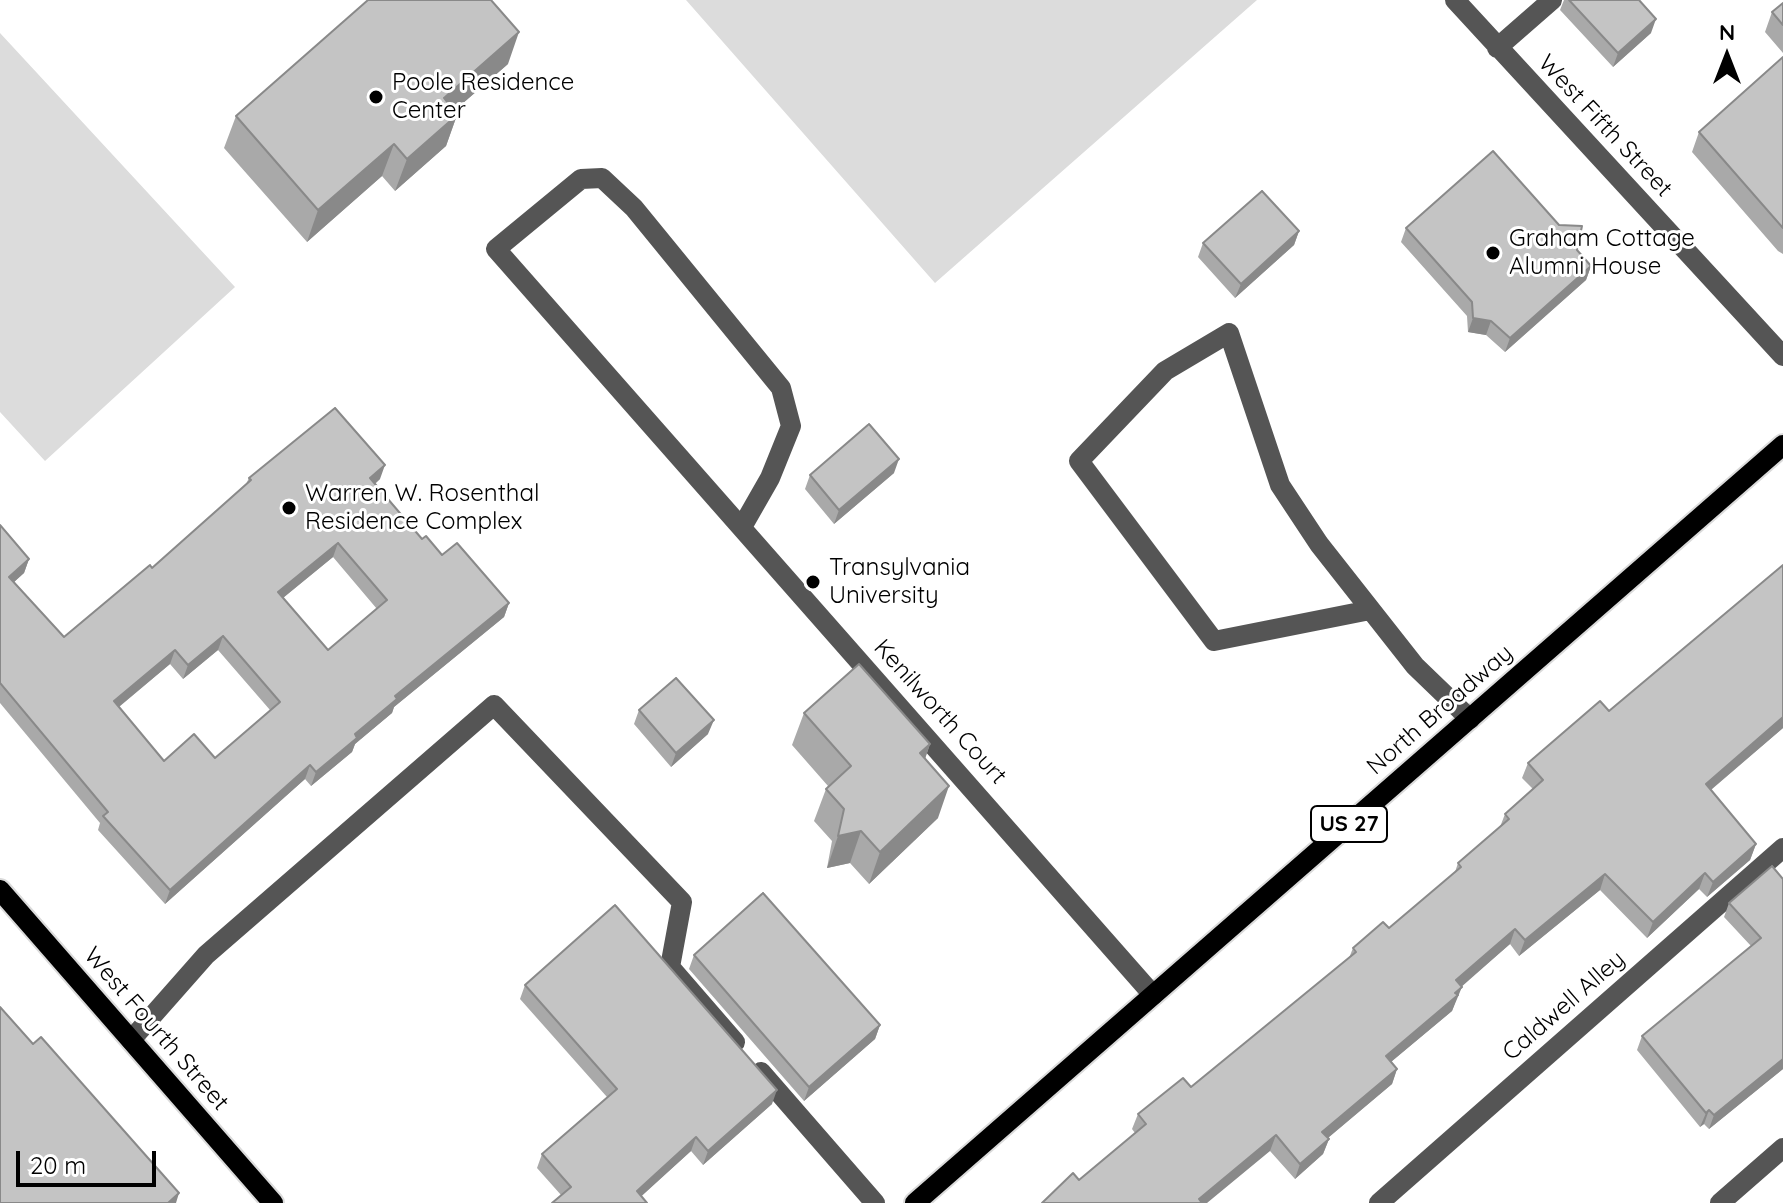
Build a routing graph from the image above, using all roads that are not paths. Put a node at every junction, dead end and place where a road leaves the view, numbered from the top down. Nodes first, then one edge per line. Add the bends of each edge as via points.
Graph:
1 (1455, 0) edge
2 (1552, 0) edge
3 (1497, 48) junction
4 (1783, 356) edge
5 (1783, 445) edge
6 (742, 527) junction
7 (1370, 610) junction
8 (1470, 719) junction
9 (1783, 848) edge
10 (0, 890) edge
11 (1153, 995) junction
12 (131, 1040) junction
13 (1783, 1148) edge
14 (273, 1203) edge
15 (875, 1203) edge
16 (915, 1203) edge
17 (1379, 1203) edge
18 (1720, 1203) edge

1 - 3 street, West Fifth Street
2 - 3 street
3 - 4 street, West Fifth Street
5 - 8 main road, North Broadway / US 27
6 - 6 street, Kenilworth Court via 496,249 581,179 602,178 634,208 781,388 791,426
6 - 11 street, Kenilworth Court
7 - 7 street via 1280,485 1229,333 1165,371 1079,461 1214,641
7 - 8 street via 1415,666
8 - 11 main road, North Broadway / US 27
9 - 17 street, Caldwell Alley
10 - 12 main road, West Fourth Street
11 - 16 main road, North Broadway / US 27
12 - 14 main road, West Fourth Street
12 - 15 street via 206,955 494,705 682,902 670,967
13 - 18 street

